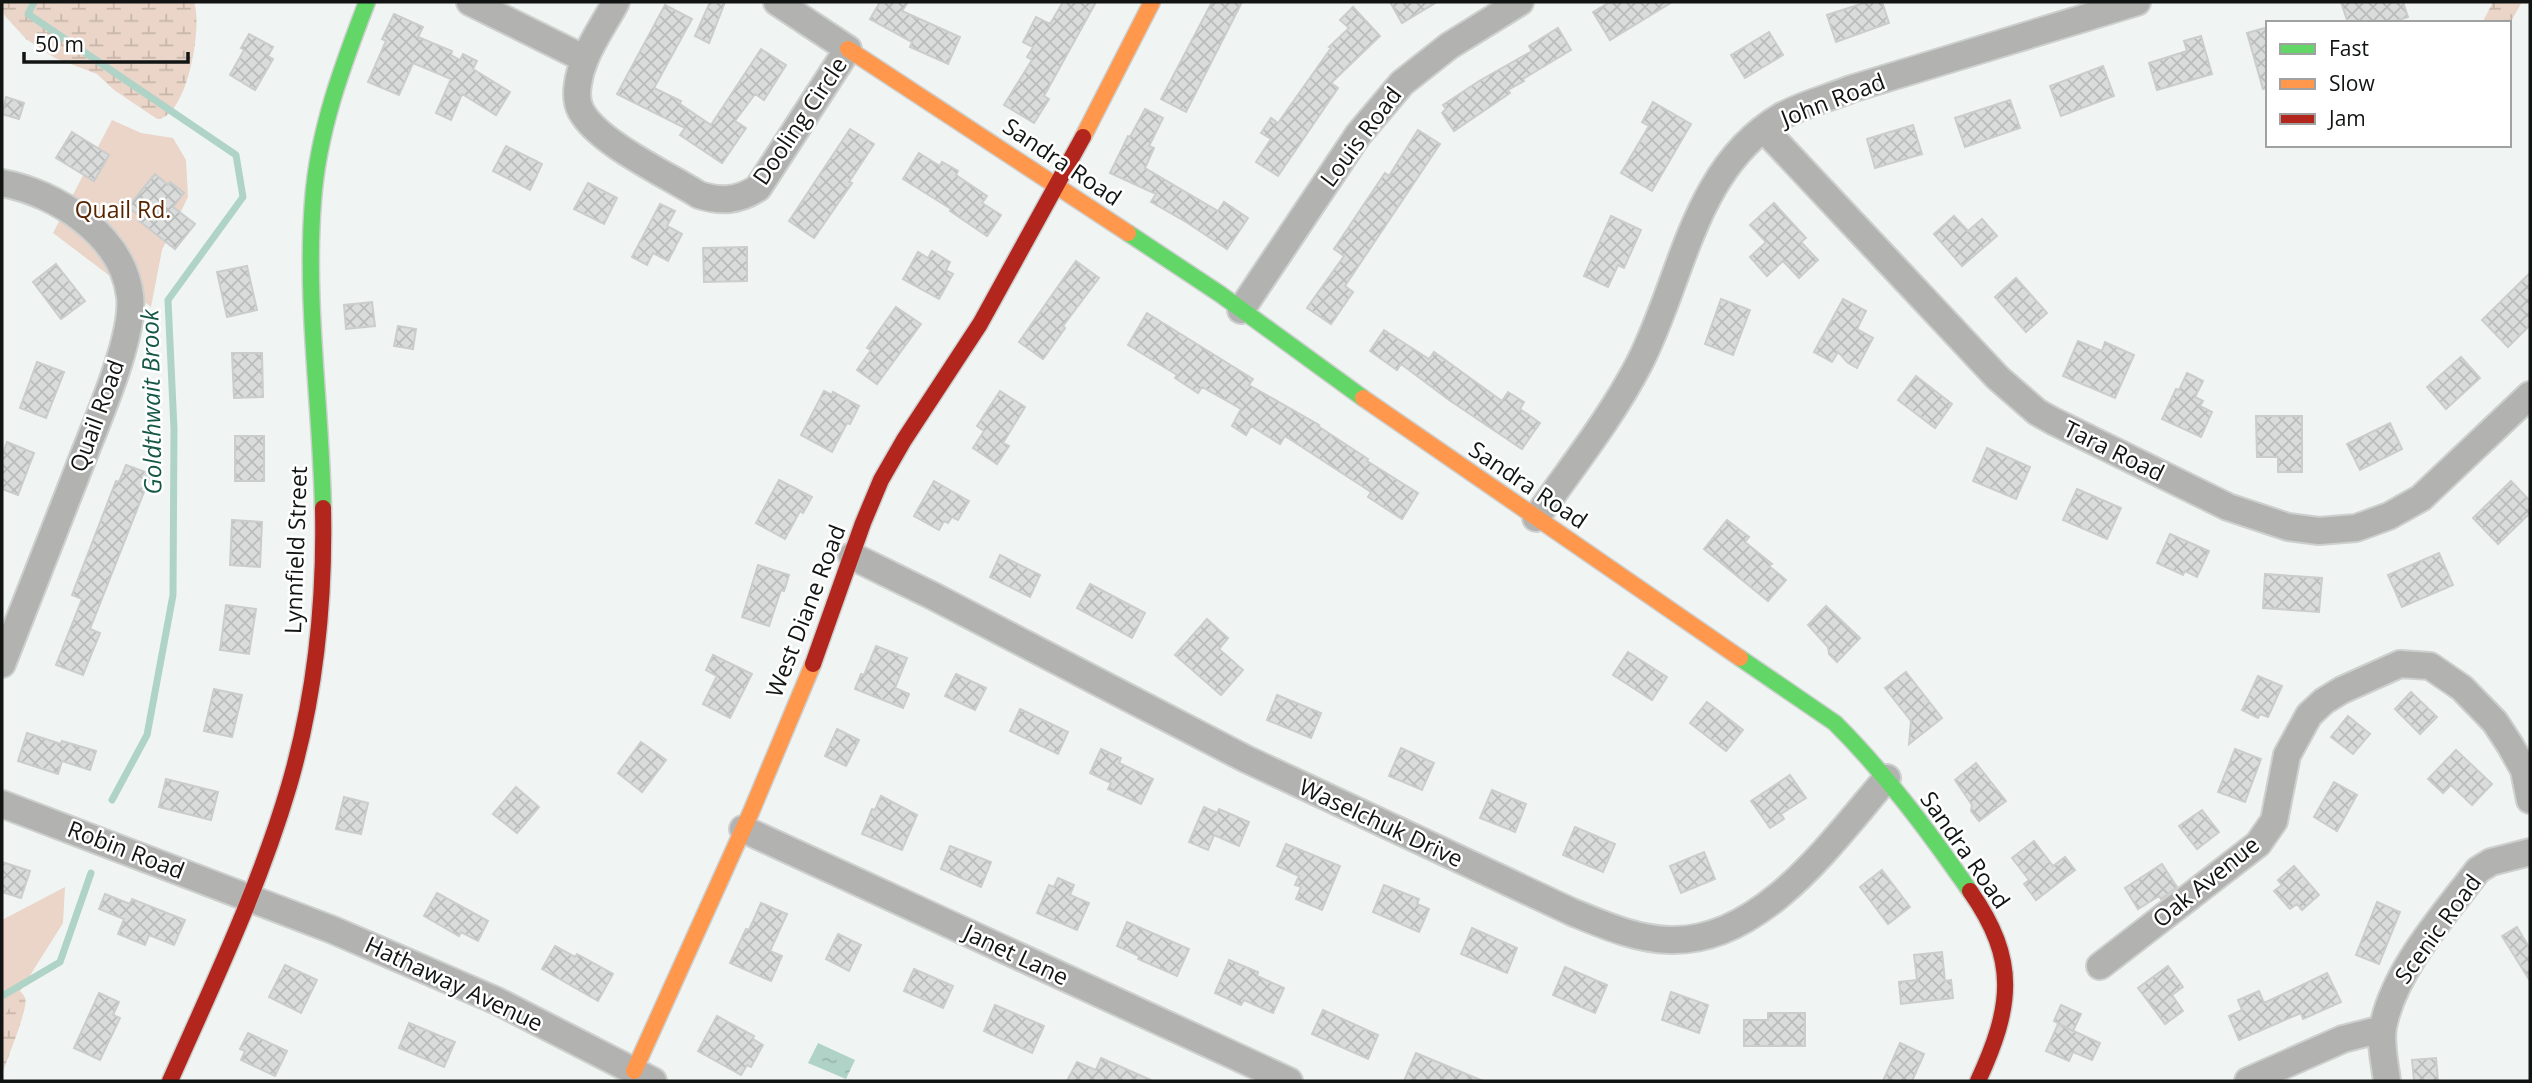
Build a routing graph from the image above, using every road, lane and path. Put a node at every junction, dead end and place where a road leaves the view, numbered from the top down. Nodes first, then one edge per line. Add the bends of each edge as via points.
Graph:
1 (366, 2) edge
2 (470, 2) edge
3 (616, 2) edge
4 (777, 2) edge
5 (1152, 2) edge
6 (1520, 2) edge
7 (2137, 2) edge
8 (848, 48) junction
9 (585, 59) junction
10 (1764, 129) junction
11 (2, 183) edge
12 (1058, 187) junction
13 (1241, 310) junction
14 (2530, 395) edge
15 (1536, 518) junction
16 (852, 556) junction
17 (2, 664) edge
18 (1887, 778) junction
19 (2530, 800) edge
20 (2, 804) edge
21 (743, 830) junction
22 (2530, 852) edge
23 (250, 897) junction
24 (2100, 966) dead end
25 (2382, 1029) junction
26 (644, 1076) edge
27 (170, 1081) edge
28 (1289, 1081) edge
29 (1978, 1081) edge
30 (2248, 1081) edge
31 (2387, 1081) edge

1 - 23 street, Lynnfield Street via 326,120 313,199 310,273 324,488 320,620 289,786
2 - 9 street
3 - 9 street, Dooling Circle
4 - 8 street, Dooling Circle
5 - 12 street, West Diane Road
6 - 13 street, Louis Road via 1449,46 1402,83 1358,135
7 - 10 street, John Road via 1852,89 1794,111
8 - 9 street, Dooling Circle via 758,188 728,200 699,195 611,142 589,123 578,95
8 - 12 street, Sandra Road
10 - 14 street, Tara Road via 1998,378 2037,412 2258,519 2319,531 2356,528 2389,516 2421,498
10 - 15 street, John Road via 1723,169 1639,366
11 - 17 street, Quail Road via 49,199 99,234 116,254 130,299 127,327 106,398
12 - 13 street, Sandra Road
12 - 16 street, West Diane Road via 979,326 889,464
13 - 15 street, Sandra Road
15 - 18 street, Sandra Road via 1835,723
16 - 18 street, Waselchuk Drive via 1246,759 1572,912 1647,938 1697,938 1743,921 1808,869
16 - 21 street, West Diane Road via 817,655
18 - 29 street, Sandra Road via 1973,894 2000,944 2007,993 2004,1017
19 - 24 street, Oak Avenue via 2524,770 2495,722 2471,696 2430,666 2400,664 2342,690 2309,715 2287,755 2274,821 2258,844
20 - 23 street, Robin Road
21 - 26 street, West Diane Road
21 - 28 street, Janet Lane
22 - 25 street, Scenic Road via 2478,870 2393,992
23 - 26 street, Hathaway Avenue via 497,1001
23 - 27 street, Lynnfield Street
25 - 30 street via 2343,1039
25 - 31 street, Scenic Road

